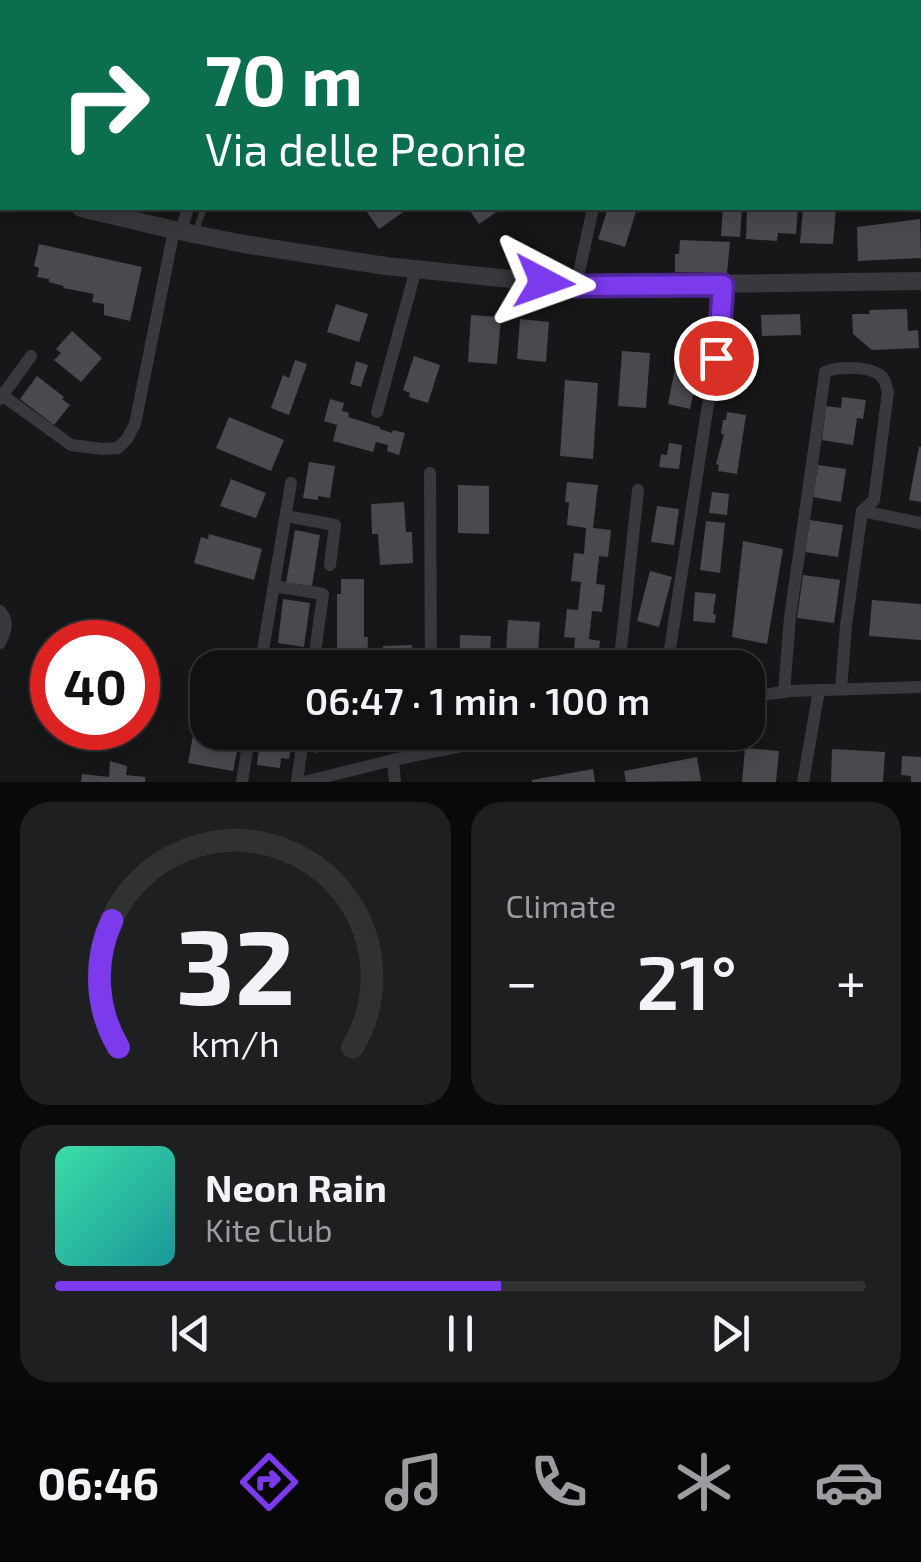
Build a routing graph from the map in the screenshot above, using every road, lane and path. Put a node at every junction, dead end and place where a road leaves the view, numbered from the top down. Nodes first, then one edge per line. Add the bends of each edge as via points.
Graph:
1 (93, 210) edge
2 (188, 210) edge
3 (202, 210) edge
4 (593, 210) edge
5 (183, 232) junction
6 (416, 269) junction
7 (921, 281) edge
8 (723, 285) junction
9 (576, 286) junction
10 (31, 356) dead end
11 (1, 397) edge
12 (378, 412) dead end
13 (430, 473) dead end
14 (291, 483) dead end
15 (638, 490) dead end
16 (862, 511) junction
17 (286, 516) junction
18 (921, 524) edge
19 (330, 564) dead end
20 (274, 586) junction
21 (0, 612) edge
22 (0, 644) edge
23 (263, 650) edge
24 (315, 650) edge
25 (431, 650) edge
26 (621, 650) edge
27 (671, 650) edge
28 (921, 687) edge
29 (841, 689) junction
30 (819, 690) junction
31 (784, 692) junction
32 (765, 695) edge
33 (247, 750) edge
34 (303, 750) edge
35 (441, 750) edge
36 (431, 752) joint
37 (393, 760) junction
38 (242, 782) edge
39 (300, 782) edge
40 (394, 782) edge
41 (803, 782) edge

1 - 5 street
2 - 5 street
3 - 5 lane
4 - 9 street
5 - 6 street
5 - 11 street via 127,440 103,450 71,445
6 - 9 street
6 - 12 street
7 - 8 street
8 - 9 street
8 - 27 street
10 - 11 street
13 - 25 street
14 - 17 street
15 - 26 street
16 - 18 street
16 - 29 street
16 - 31 street via 874,500 888,392 876,372 832,368 824,380
17 - 19 street via 335,525
17 - 20 street
20 - 23 street
20 - 24 street via 323,594
21 - 22 street via 6,628
28 - 29 street
29 - 30 street
30 - 31 street
30 - 41 street
31 - 32 street
33 - 38 street
34 - 39 street
35 - 36 street
36 - 37 street
37 - 39 street
37 - 40 street

